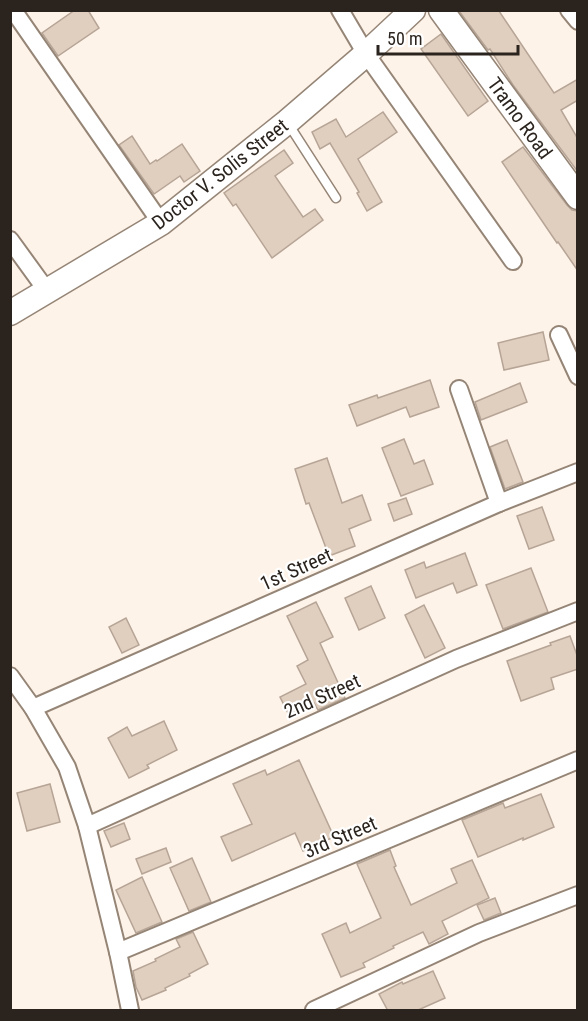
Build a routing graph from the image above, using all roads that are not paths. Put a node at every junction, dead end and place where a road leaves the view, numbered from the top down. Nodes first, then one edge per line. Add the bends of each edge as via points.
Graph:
1 (13, 10) edge
2 (340, 10) edge
3 (413, 10) edge
4 (441, 10) edge
5 (569, 10) edge
6 (578, 21) edge
7 (366, 54) junction
8 (287, 122) junction
9 (578, 197) edge
10 (336, 198) dead end
11 (161, 223) junction
12 (10, 240) edge
13 (513, 261) dead end
14 (47, 291) junction
15 (10, 313) edge
16 (559, 335) dead end
17 (578, 376) edge
18 (459, 389) dead end
19 (578, 472) edge
20 (499, 503) junction
21 (578, 611) edge
22 (10, 676) edge
23 (33, 708) junction
24 (578, 760) edge
25 (87, 826) junction
26 (578, 895) edge
27 (118, 952) junction
28 (320, 1009) edge
29 (130, 1011) edge

1 - 11 street
2 - 7 street
3 - 7 street, Doctor V. Solis Street
4 - 9 street, Tramo Road
5 - 6 street
7 - 8 street, Doctor V. Solis Street
7 - 13 street
8 - 10 lane
8 - 11 street, Doctor V. Solis Street
11 - 14 street, Doctor V. Solis Street
12 - 14 street
14 - 15 street, Doctor V. Solis Street
16 - 17 street
18 - 20 street
19 - 20 street, 1st Street
20 - 23 street, 1st Street
21 - 25 street, 2nd Street via 456,659
22 - 23 street
23 - 25 street via 66,767
24 - 27 street, 3rd Street
25 - 27 street
26 - 28 street via 479,933
27 - 29 street

